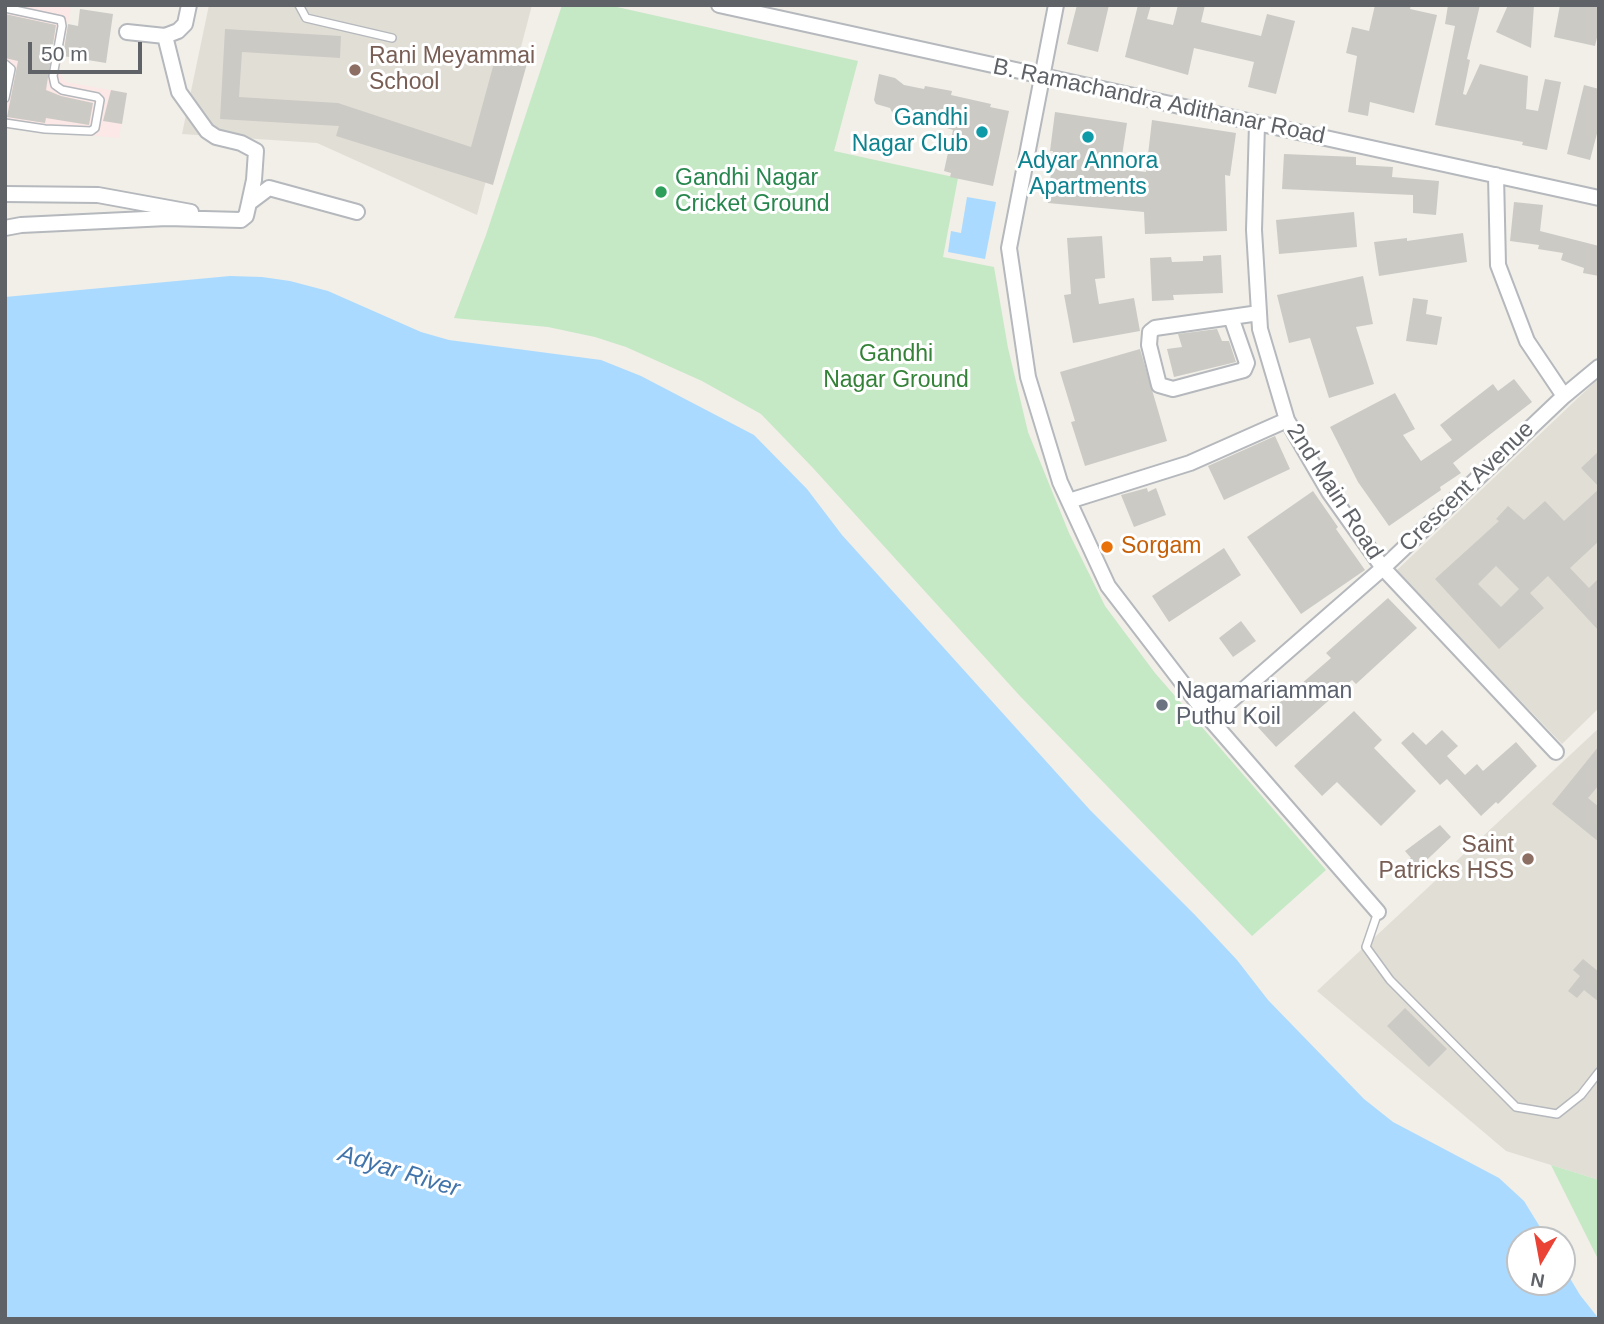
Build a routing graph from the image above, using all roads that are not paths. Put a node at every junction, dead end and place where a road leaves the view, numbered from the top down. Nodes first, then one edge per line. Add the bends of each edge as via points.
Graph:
1 (189, 5) edge
2 (299, 5) edge
3 (719, 5) edge
4 (1056, 5) edge
5 (5, 8) edge
6 (127, 32) dead end
7 (165, 36) junction
8 (392, 38) dead end
9 (5, 64) edge
10 (1041, 76) junction
11 (5, 98) edge
12 (5, 123) edge
13 (1257, 124) junction
14 (1496, 175) junction
15 (5, 194) edge
16 (1599, 198) edge
17 (249, 202) junction
18 (357, 212) dead end
19 (241, 220) junction
20 (5, 228) edge
21 (1259, 313) junction
22 (1231, 317) junction
23 (1599, 367) edge
24 (1564, 396) junction
25 (1287, 420) junction
26 (1069, 501) junction
27 (1382, 568) junction
28 (1210, 719) junction
29 (1556, 752) dead end
30 (1378, 912) joint
31 (1599, 1072) edge

1 - 7 street via 185,24
2 - 8 lane via 306,18
3 - 10 street, B. Ramachandra Adithanar Road
4 - 10 street
5 - 12 lane via 61,20 55,85 100,101 93,131
6 - 7 street
7 - 17 street via 179,92 207,131 258,154
9 - 11 lane via 11,69
10 - 13 street, B. Ramachandra Adithanar Road
10 - 26 street via 1009,248 1028,377
13 - 14 street, B. Ramachandra Adithanar Road
13 - 21 street, 2nd Main Road
14 - 16 street, B. Ramachandra Adithanar Road
14 - 24 street via 1497,265 1527,341
15 - 19 street via 98,195
17 - 18 street via 269,188
17 - 19 street
19 - 20 street via 167,218
21 - 22 street
21 - 25 street, 2nd Main Road
22 - 22 street via 1155,327 1149,345 1159,385 1173,389 1244,370 1247,363
23 - 24 street, Crescent Avenue
24 - 27 street, Crescent Avenue
25 - 26 street via 1190,463
25 - 27 street, 2nd Main Road via 1329,492
26 - 28 street via 1108,586
27 - 28 street, Crescent Avenue
27 - 29 street, 2nd Main Road
28 - 30 street
30 - 31 lane via 1366,947 1390,980 1516,1107 1557,1114 1581,1095

